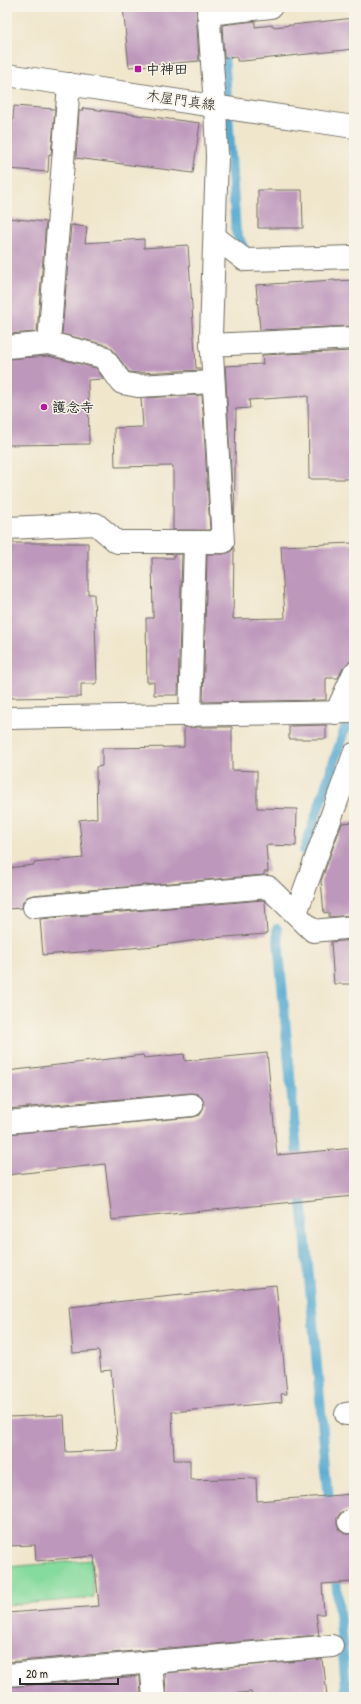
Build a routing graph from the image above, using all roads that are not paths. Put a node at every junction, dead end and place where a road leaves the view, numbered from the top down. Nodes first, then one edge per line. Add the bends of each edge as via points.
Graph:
1 (271, 7) edge
2 (216, 11) edge
3 (7, 75) edge
4 (69, 84) junction
5 (215, 105) junction
6 (354, 127) edge
7 (215, 237) junction
8 (354, 257) edge
9 (354, 338) edge
10 (49, 343) junction
11 (211, 345) junction
12 (7, 347) edge
13 (213, 382) junction
14 (7, 528) edge
15 (195, 542) junction
16 (354, 673) edge
17 (346, 712) edge
18 (190, 716) junction
19 (7, 718) edge
20 (354, 754) edge
21 (34, 907) dead end
22 (296, 914) junction
23 (354, 927) edge
24 (192, 1105) dead end
25 (7, 1122) edge
26 (332, 1646) dead end
27 (151, 1662) junction
28 (7, 1675) edge
29 (154, 1697) edge

1 - 2 street
2 - 5 street
3 - 4 street, 木屋門真線
4 - 5 street, 木屋門真線
4 - 10 street
5 - 6 street, 木屋門真線
5 - 7 street
7 - 8 street via 245,260
7 - 11 street
9 - 11 street
10 - 12 street
10 - 13 street via 104,357 122,383 138,386
11 - 13 street
13 - 15 street via 222,542
14 - 15 street via 96,524 117,542
15 - 18 street
16 - 17 street
17 - 18 street
18 - 19 street
20 - 22 street
21 - 22 street via 268,887
22 - 23 street via 313,931
24 - 25 street
26 - 27 street
27 - 28 street
27 - 29 street

